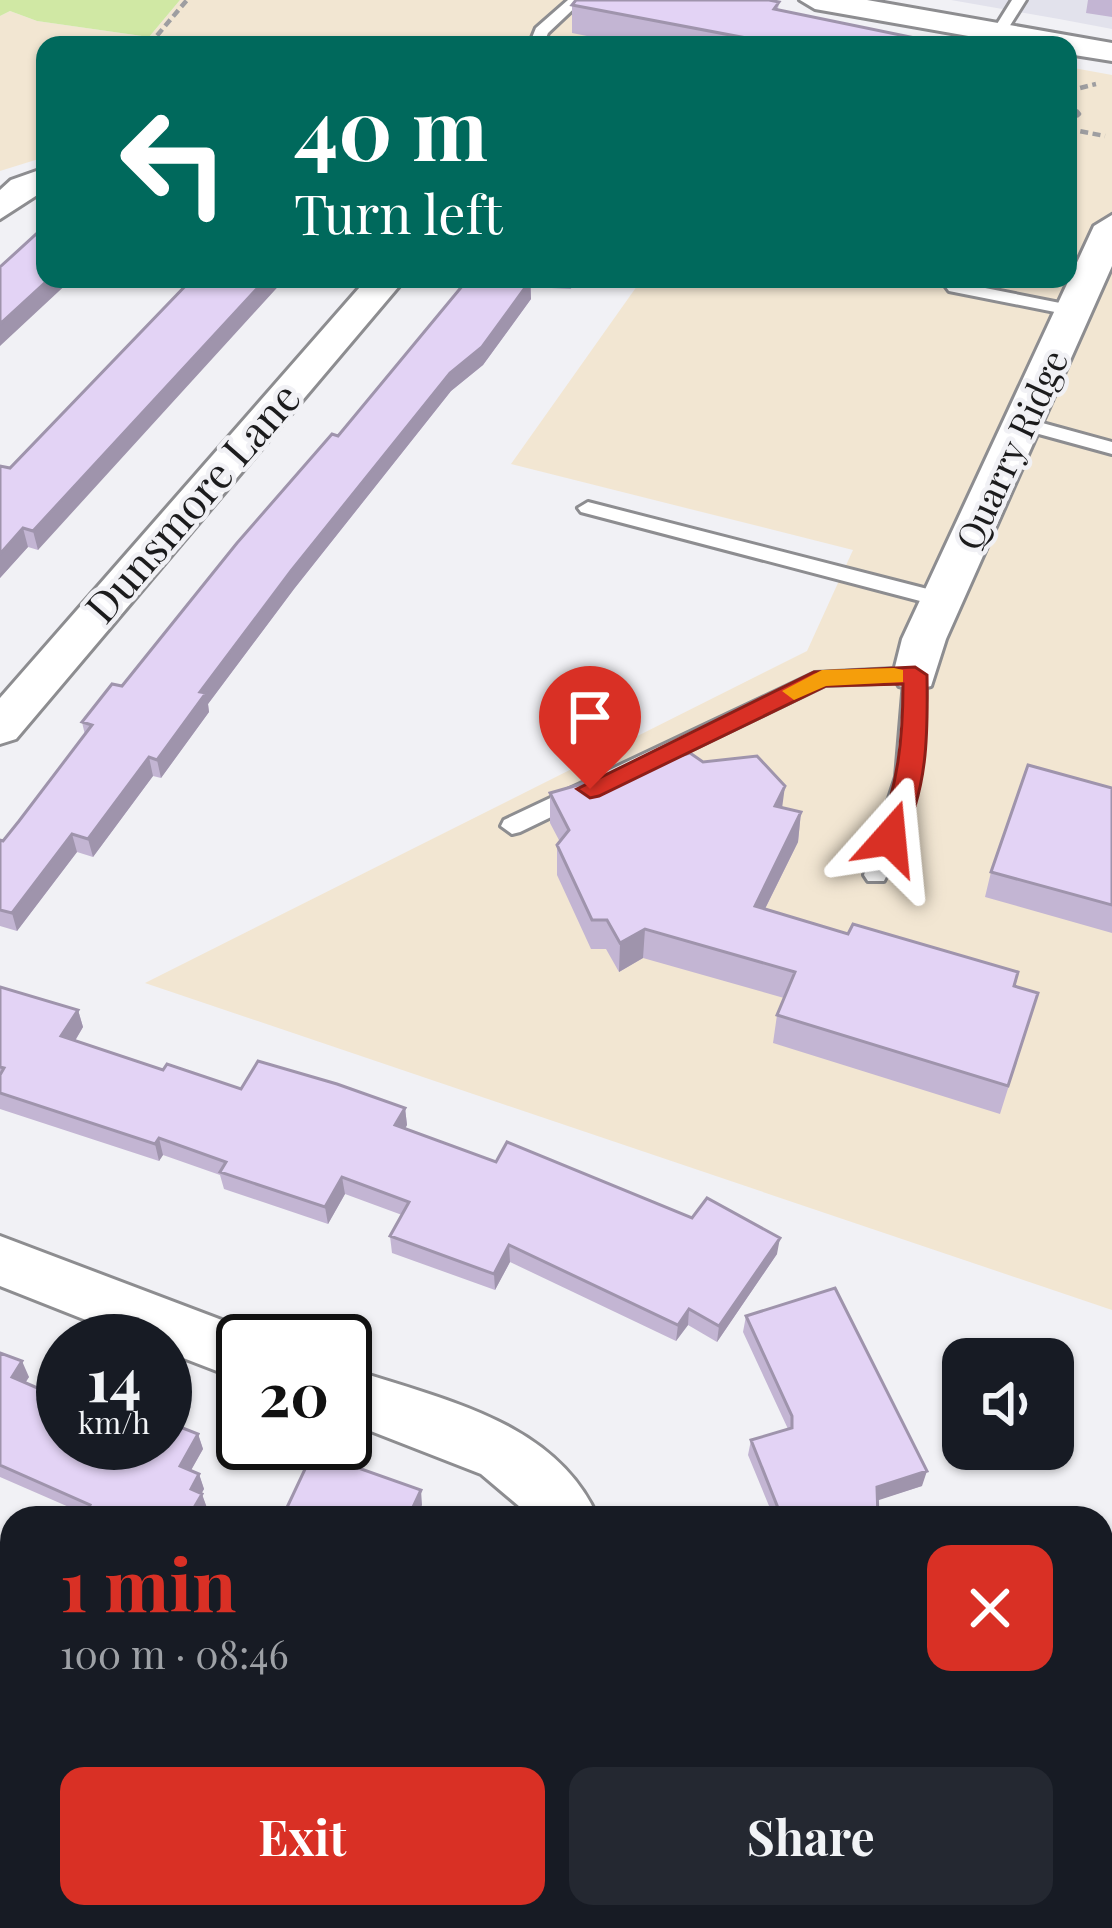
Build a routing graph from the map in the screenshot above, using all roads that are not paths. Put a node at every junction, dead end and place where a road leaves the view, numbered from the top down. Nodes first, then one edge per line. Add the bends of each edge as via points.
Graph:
1 (815, 0) edge
2 (1018, 0) edge
3 (565, 11) edge
4 (587, 15) edge
5 (999, 32) junction
6 (539, 36) edge
7 (1022, 36) edge
8 (1077, 46) edge
9 (1112, 52) edge
10 (36, 182) edge
11 (0, 209) edge
12 (1112, 226) edge
13 (379, 288) edge
14 (960, 288) edge
15 (1075, 311) junction
16 (1024, 424) junction
17 (1112, 448) edge
18 (588, 508) dead end
19 (943, 600) junction
20 (915, 675) junction
21 (0, 728) edge
22 (512, 826) dead end
23 (876, 875) dead end
24 (0, 1261) edge
25 (216, 1345) edge
26 (372, 1404) edge
27 (559, 1506) edge

1 - 5 street
2 - 5 lane
3 - 4 lane
3 - 6 lane
5 - 7 street
8 - 9 street
10 - 11 street
12 - 15 street, Quarry Ridge
13 - 21 street, Dunsmore Lane
14 - 15 lane
15 - 16 street, Quarry Ridge
16 - 17 lane
16 - 19 street, Quarry Ridge
18 - 19 lane
19 - 20 street, Quarry Ridge
20 - 22 lane via 822,678
20 - 23 lane via 916,745
24 - 25 street
26 - 27 street via 514,1459 542,1479

